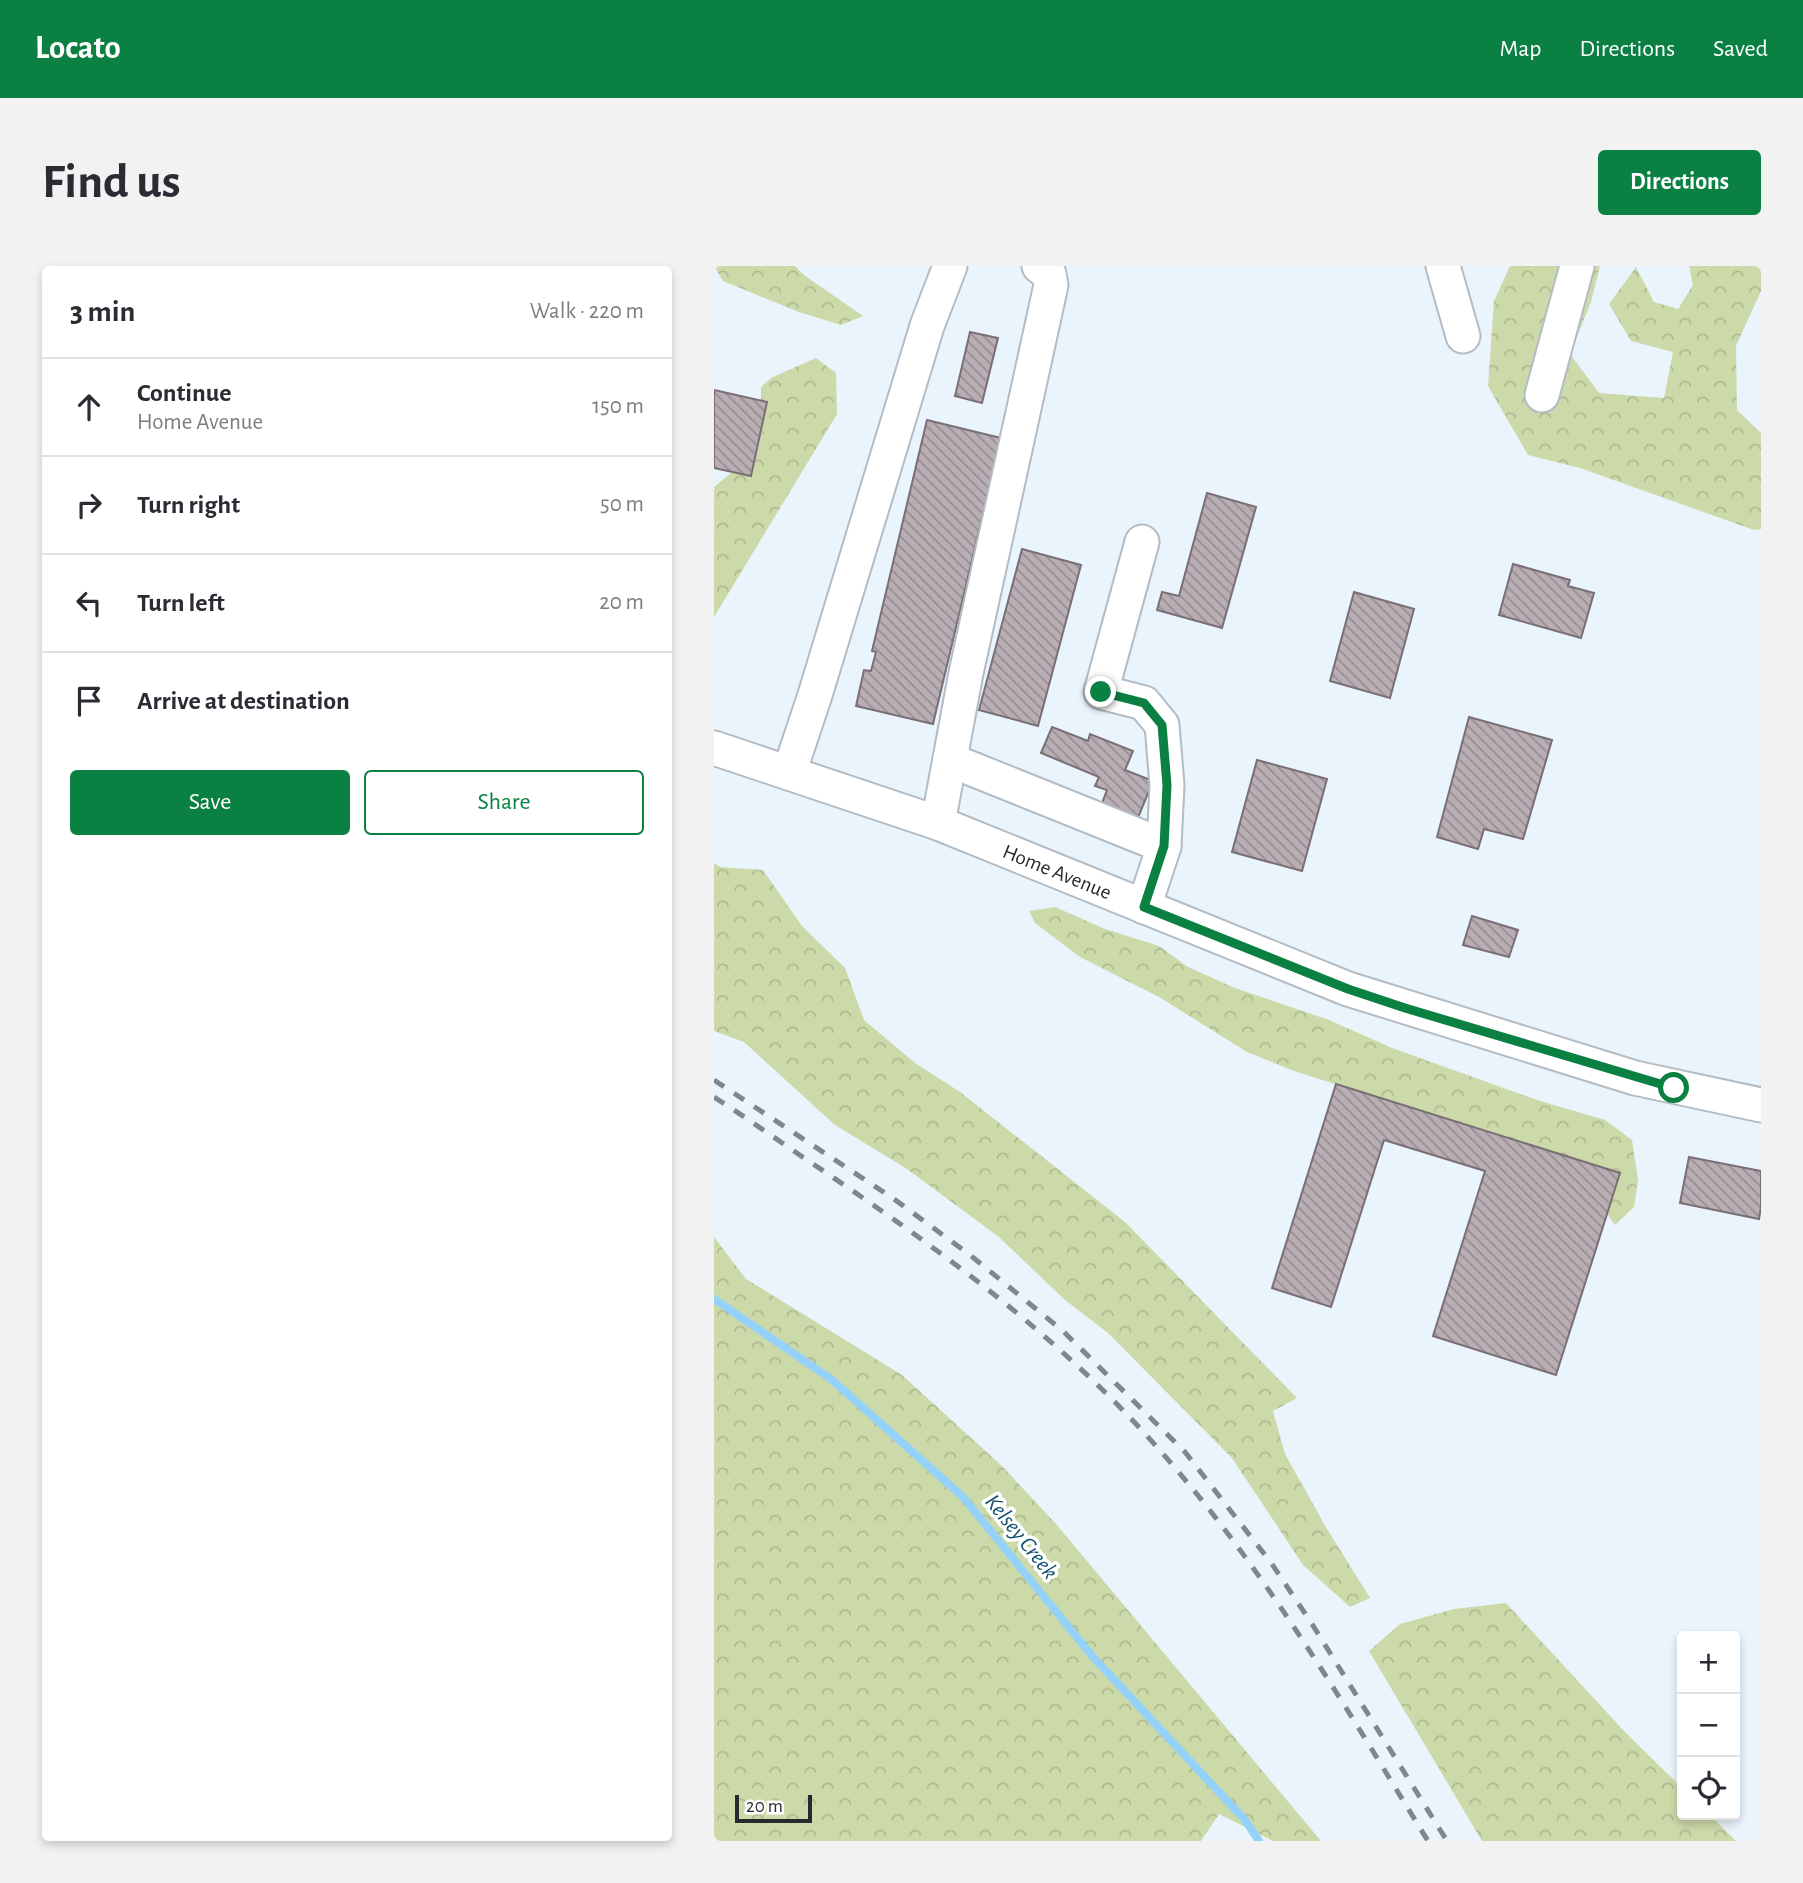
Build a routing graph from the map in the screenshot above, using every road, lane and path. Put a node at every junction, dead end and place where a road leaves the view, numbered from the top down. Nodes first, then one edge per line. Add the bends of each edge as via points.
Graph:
1 (950, 266) edge
2 (1443, 266) edge
3 (1577, 266) edge
4 (1046, 269) edge
5 (1462, 336) dead end
6 (1542, 395) dead end
7 (1142, 542) dead end
8 (714, 748) edge
9 (950, 760) junction
10 (789, 773) junction
11 (939, 823) junction
12 (1164, 846) junction
13 (1144, 907) junction
14 (1761, 1105) edge

1 - 10 street via 927,326
2 - 5 street
3 - 6 street
4 - 9 street via 1051,285
7 - 12 street via 1101,692 1144,703 1162,725 1167,785
8 - 10 street, Home Avenue
9 - 11 street
9 - 12 street
10 - 11 street, Home Avenue
11 - 13 street, Home Avenue
12 - 13 street
13 - 14 street, Home Avenue via 1405,1008 1635,1078

